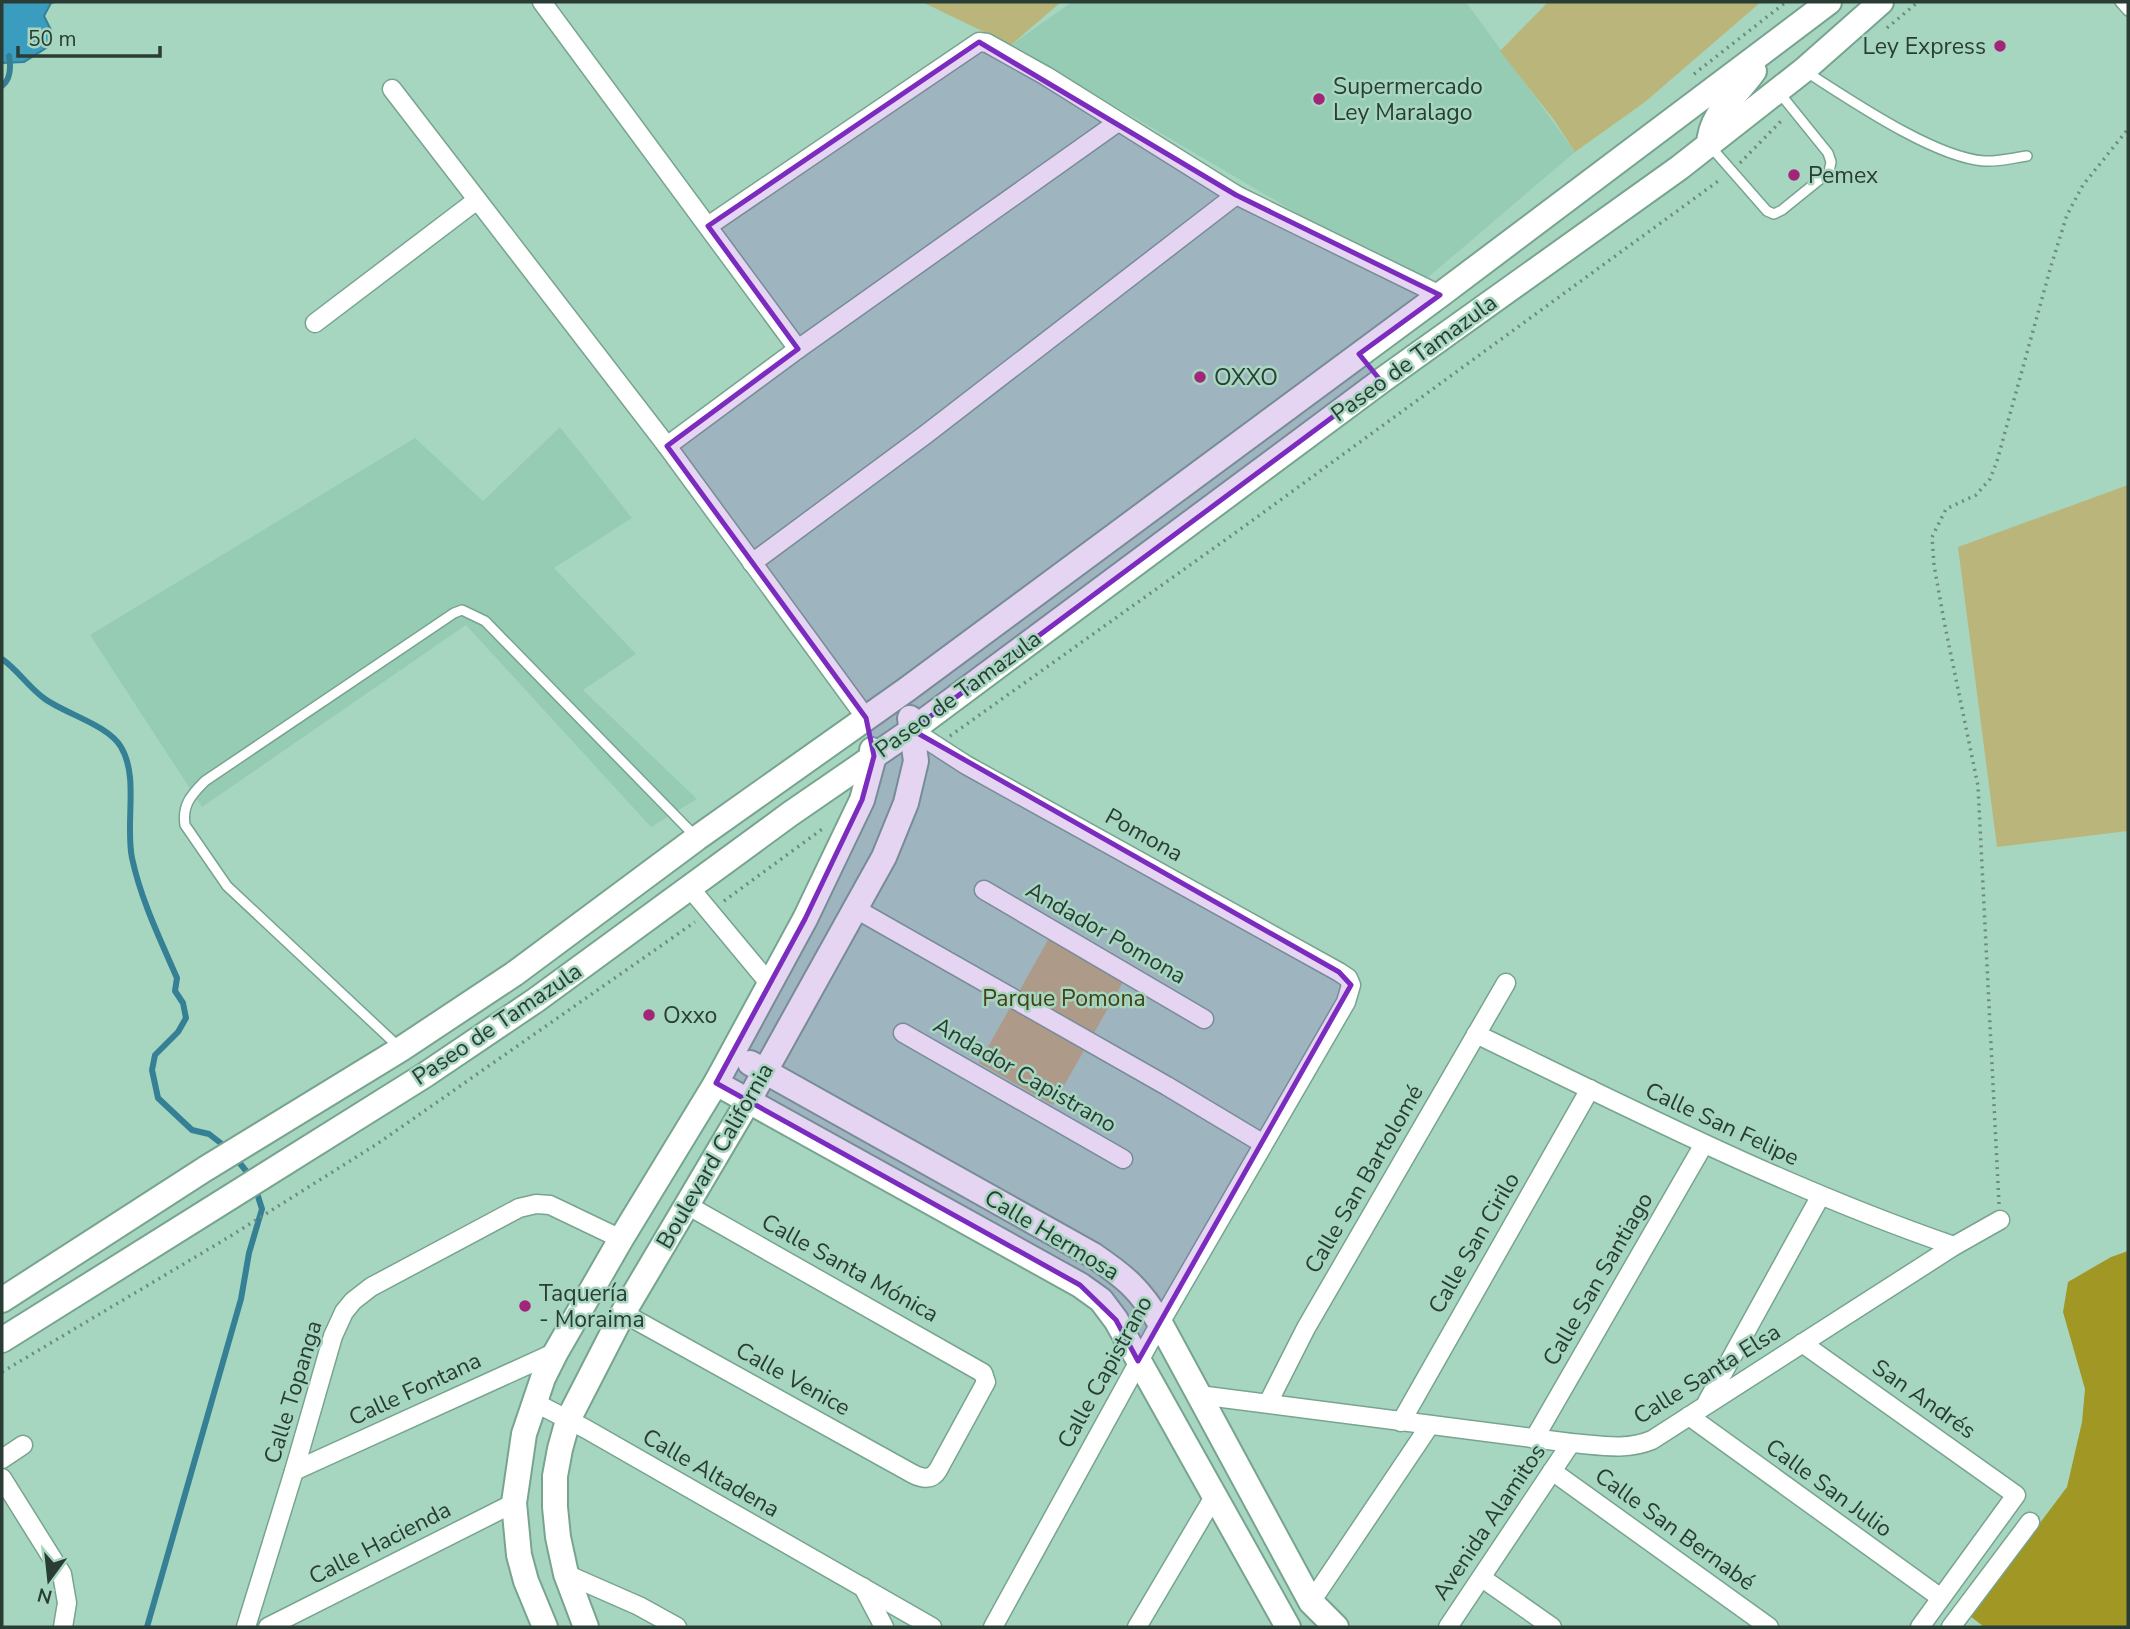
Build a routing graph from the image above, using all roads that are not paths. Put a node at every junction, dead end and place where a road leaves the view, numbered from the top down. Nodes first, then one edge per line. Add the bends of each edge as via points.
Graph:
1 (542, 2) edge
2 (1829, 2) edge
3 (1881, 2) edge
4 (2120, 2) edge
5 (2128, 11) edge
6 (1767, 50) junction
7 (1804, 70) junction
8 (392, 89) dead end
9 (1778, 91) junction
10 (1118, 122) junction
11 (1709, 145) junction
12 (2027, 156) dead end
13 (1236, 195) junction
14 (477, 200) junction
15 (708, 226) junction
16 (1440, 295) junction
17 (314, 323) dead end
18 (798, 349) junction
19 (1359, 354) junction
20 (1381, 381) junction
21 (667, 446) junction
22 (752, 564) junction
23 (906, 690) junction
24 (866, 718) junction
25 (912, 730) junction
26 (874, 756) junction
27 (697, 838) junction
28 (690, 888) junction
29 (984, 890) dead end
30 (856, 909) junction
31 (769, 983) junction
32 (1506, 983) dead end
33 (1351, 985) joint
34 (1204, 1019) dead end
35 (903, 1033) dead end
36 (1476, 1034) junction
37 (401, 1049) junction
38 (731, 1054) junction
39 (764, 1071) junction
40 (716, 1083) junction
41 (1590, 1089) junction
42 (748, 1100) junction
43 (1262, 1143) junction
44 (1704, 1144) junction
45 (1123, 1159) dead end
46 (1820, 1197) junction
47 (687, 1205) junction
48 (2000, 1220) road end
49 (621, 1239) junction
50 (1954, 1246) junction
51 (2, 1300) edge
52 (623, 1313) junction
53 (1160, 1323) junction
54 (2, 1340) edge
55 (1802, 1343) junction
56 (556, 1352) junction
57 (1139, 1361) junction
58 (1199, 1395) junction
59 (534, 1402) junction
60 (1268, 1403) junction
61 (1706, 1405) junction
62 (1689, 1416) junction
63 (568, 1419) junction
64 (1401, 1422) junction
65 (1430, 1425) junction
66 (1534, 1439) junction
67 (1571, 1443) junction
68 (23, 1445) dead end
69 (2, 1459) edge
70 (938, 1470) joint
71 (294, 1471) junction
72 (1552, 1471) junction
73 (2, 1478) edge
74 (1215, 1495) junction
75 (514, 1503) junction
76 (2030, 1522) dead end
77 (566, 1574) junction
78 (1482, 1578) junction
79 (863, 1587) junction
80 (1941, 1598) junction
81 (1311, 1602) junction
82 (63, 1627) edge
83 (246, 1627) edge
84 (268, 1627) edge
85 (543, 1627) edge
86 (586, 1627) edge
87 (677, 1627) edge
88 (884, 1627) edge
89 (932, 1627) edge
90 (993, 1627) edge
91 (1137, 1627) edge
92 (1288, 1627) edge
93 (1336, 1627) edge
94 (1448, 1627) edge
95 (1552, 1627) edge
96 (1769, 1627) edge
97 (1920, 1627) edge
98 (1951, 1627) edge

1 - 15 street
2 - 6 main road, Paseo de Tamazula
3 - 7 main road, Paseo de Tamazula
4 - 5 lane
6 - 11 main road via 1716,117
6 - 16 main road, Paseo de Tamazula
7 - 9 main road, Paseo de Tamazula
7 - 12 lane via 1945,151 1982,161
8 - 14 street
9 - 11 main road, Paseo de Tamazula
9 - 11 lane via 1831,162 1829,172 1782,210 1767,211
10 - 13 street
10 - 15 street via 1046,76 979,42
10 - 18 street
11 - 20 main road, Paseo de Tamazula
13 - 16 street
13 - 22 street
14 - 17 street
14 - 21 street
15 - 18 street
16 - 19 main road, Paseo de Tamazula
18 - 21 street
19 - 20 main road
19 - 23 main road, Paseo de Tamazula
20 - 25 main road, Paseo de Tamazula
21 - 22 street
22 - 24 street
23 - 24 main road, Paseo de Tamazula
23 - 25 main road, Boulevard California
24 - 26 main road, Boulevard California
24 - 27 main road, Paseo de Tamazula
25 - 26 main road, Paseo de Tamazula
25 - 30 main road, Boulevard California via 916,761 906,803
25 - 33 street, Pomona via 966,765 1339,972
26 - 28 main road, Paseo de Tamazula
26 - 31 main road, Boulevard California via 862,800
27 - 37 main road, Paseo de Tamazula via 514,974
27 - 37 lane via 485,621 462,610 205,781 189,797 183,814 185,825 227,886
28 - 31 street
28 - 54 main road, Paseo de Tamazula via 425,1074
29 - 34 street, Andador Pomona
30 - 39 main road, Boulevard California
30 - 43 street
31 - 38 main road, Boulevard California
32 - 36 street, Calle San Bartolomé
33 - 43 street, Calle Capistrano via 1346,1002
35 - 45 street, Andador Capistrano
36 - 41 street, Calle San Felipe
36 - 60 street, Calle San Bartolomé via 1306,1328
37 - 51 main road, Paseo de Tamazula
38 - 39 main road, Calle Hermosa
38 - 40 main road, Boulevard California
39 - 42 main road, Boulevard California
39 - 53 main road, Calle Hermosa via 1093,1255 1123,1275
40 - 42 main road, Calle Hermosa
40 - 49 main road, Boulevard California
41 - 44 street, Calle San Felipe
41 - 64 street, Calle San Cirilo
42 - 47 main road, Boulevard California
42 - 57 main road, Calle Hermosa via 1080,1285 1101,1300
43 - 53 street, Calle Capistrano
44 - 46 street, Calle San Felipe
44 - 66 street, Calle San Santiago
46 - 50 street, Calle San Felipe
46 - 61 street
47 - 52 main road, Boulevard California
47 - 70 street, Calle Santa Mónica via 979,1368 986,1377 985,1386
48 - 50 street, Calle Santa Elsa
49 - 56 main road, Boulevard California
49 - 71 street, Calle Topanga via 569,1212 536,1204 519,1208 371,1287 344,1312 332,1336
50 - 55 street, Calle Santa Elsa
52 - 63 main road, Boulevard California
52 - 70 street, Calle Venice via 913,1474 928,1478
53 - 57 street, Calle Capistrano
53 - 58 main road, Calle Hermosa
55 - 61 street, Calle Santa Elsa
55 - 80 street, San Andrés via 2016,1495
56 - 59 main road, Boulevard California
56 - 71 street, Calle Fontana
57 - 74 main road, Calle Hermosa
57 - 90 street, Calle Capistrano
58 - 60 street, Calle Santa Elsa
58 - 81 main road, Calle Hermosa
59 - 63 street, Calle Altadena
59 - 75 main road, Boulevard California via 524,1434
60 - 64 street, Calle Santa Elsa
61 - 62 street, Calle Santa Elsa
62 - 67 street, Calle Santa Elsa via 1640,1445
62 - 80 street, Calle San Julio
63 - 77 main road, Boulevard California via 557,1467 555,1507
63 - 79 street, Calle Altadena
64 - 65 street, Calle Santa Elsa
65 - 66 street, Calle Santa Elsa
65 - 81 street
66 - 67 street, Calle Santa Elsa
67 - 72 street, Avenida Alamitos
68 - 69 street
71 - 83 street, Calle Topanga
72 - 78 street, Avenida Alamitos
72 - 96 street, Calle San Bernabé
73 - 82 street via 62,1574 67,1603
74 - 91 street
74 - 92 main road, Calle Hermosa
75 - 84 street, Calle Hacienda
75 - 85 main road, Boulevard California via 519,1555
76 - 98 street
77 - 86 main road, Boulevard California
77 - 87 street
78 - 94 street, Avenida Alamitos
78 - 95 street
79 - 88 street
79 - 89 street, Calle Altadena
80 - 97 street
81 - 93 main road, Calle Hermosa

